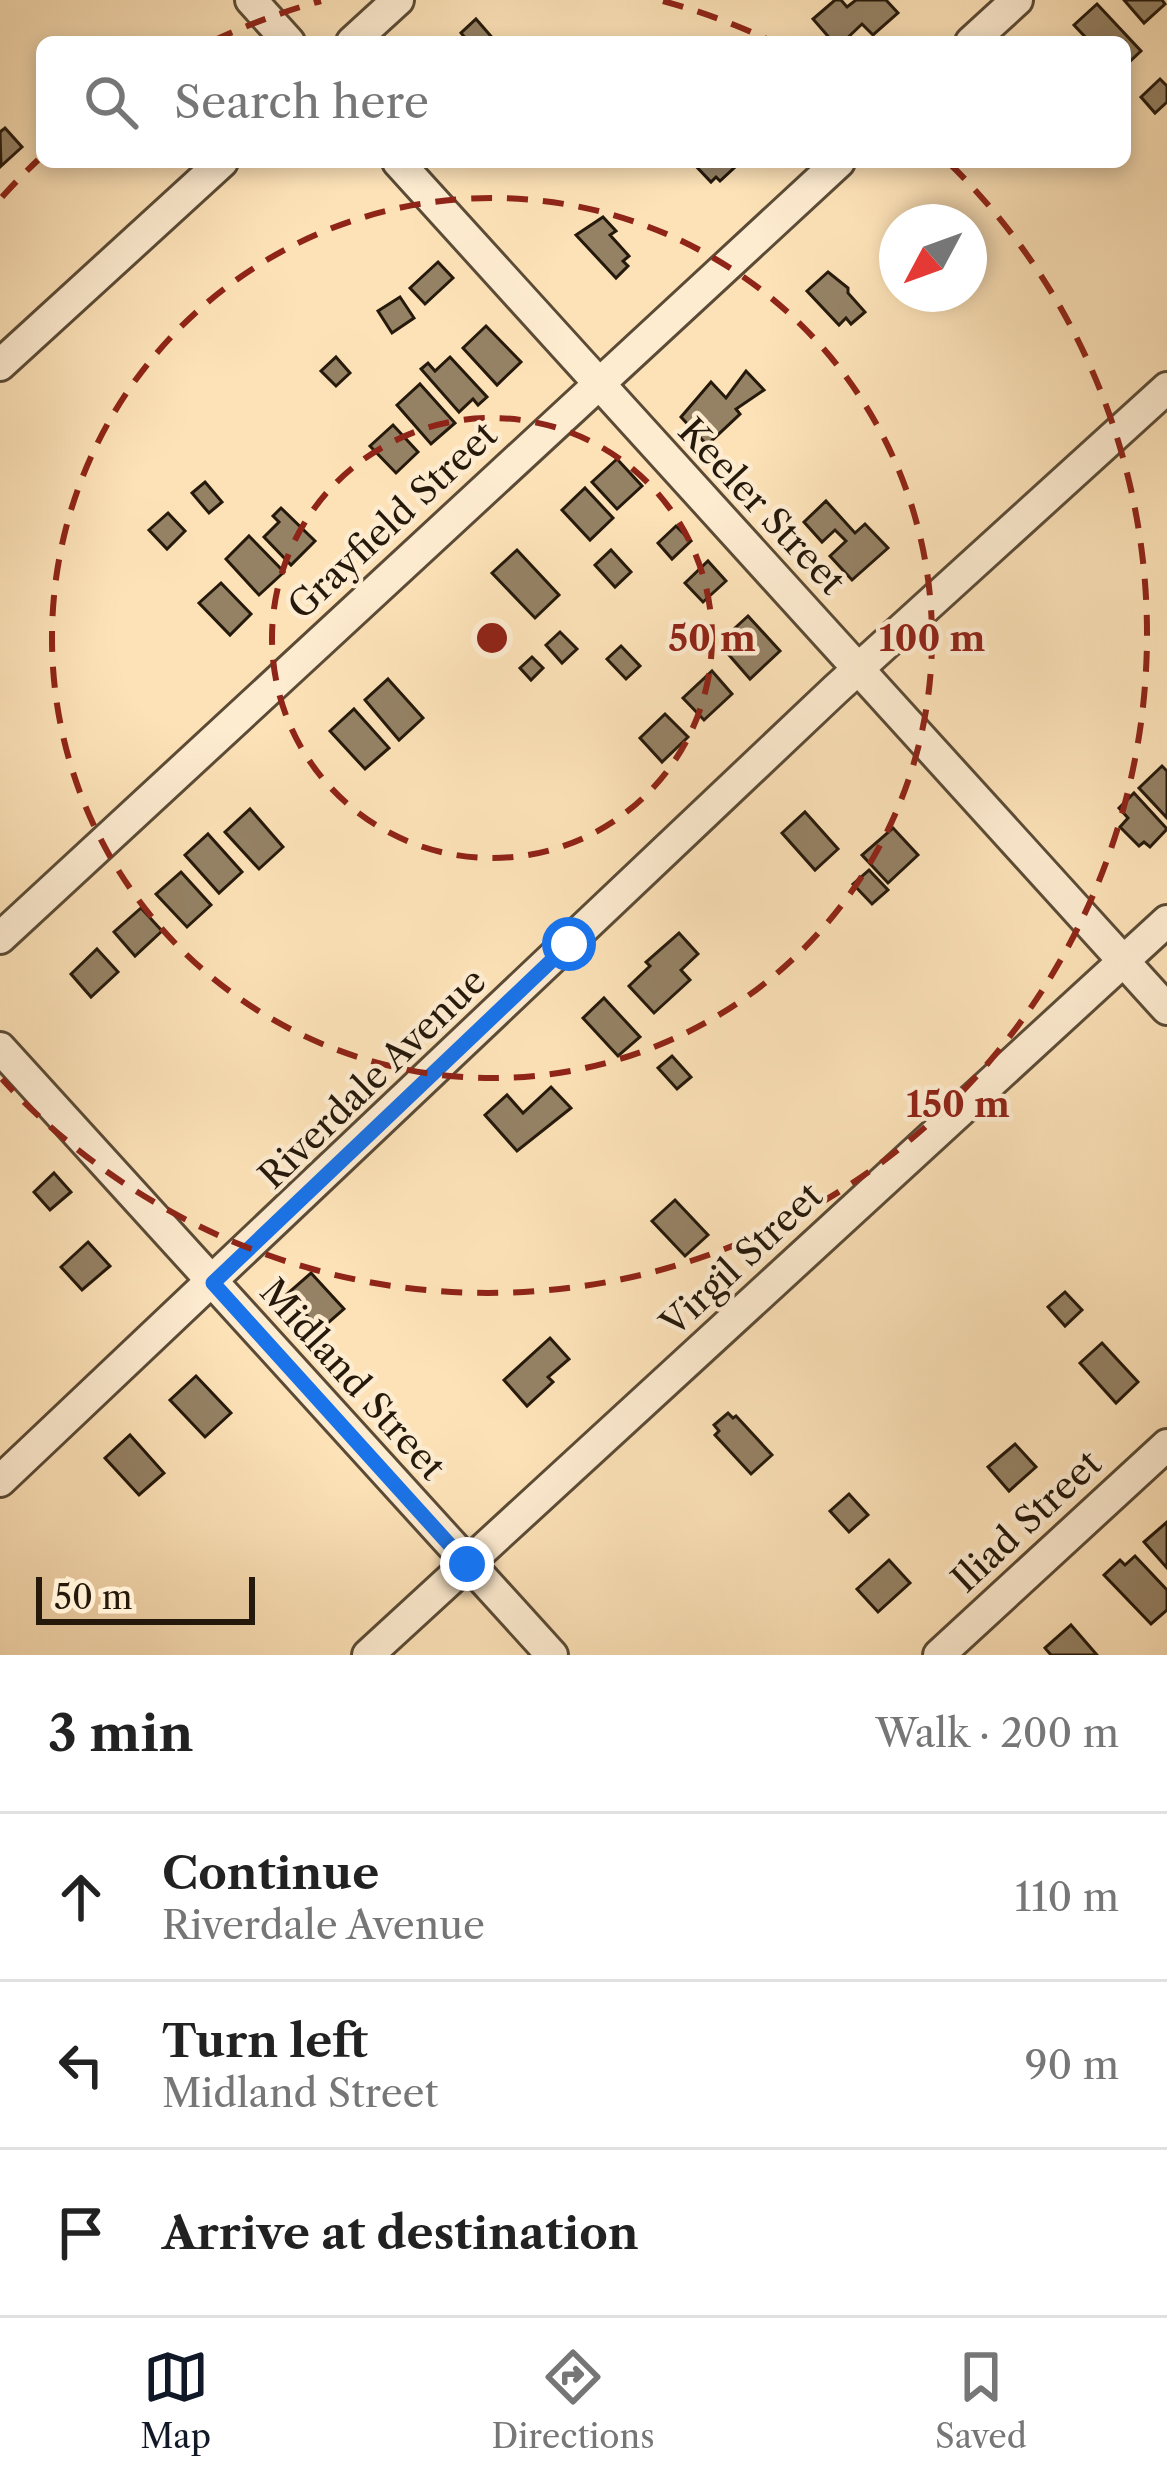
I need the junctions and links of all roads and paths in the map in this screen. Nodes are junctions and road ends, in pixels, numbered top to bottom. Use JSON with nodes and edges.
{"nodes":[{"id":1,"x":251,"y":0,"type":"edge"},
{"id":2,"x":398,"y":0,"type":"edge"},
{"id":3,"x":1017,"y":0,"type":"edge"},
{"id":4,"x":284,"y":36,"type":"edge"},
{"id":5,"x":359,"y":36,"type":"edge"},
{"id":6,"x":978,"y":36,"type":"edge"},
{"id":7,"x":215,"y":168,"type":"edge"},
{"id":8,"x":403,"y":168,"type":"edge"},
{"id":9,"x":832,"y":168,"type":"edge"},
{"id":10,"x":0,"y":365,"type":"edge"},
{"id":11,"x":597,"y":384,"type":"junction"},
{"id":12,"x":1167,"y":388,"type":"edge"},
{"id":13,"x":860,"y":670,"type":"junction"},
{"id":14,"x":1167,"y":921,"type":"edge"},
{"id":15,"x":0,"y":938,"type":"edge"},
{"id":16,"x":1123,"y":960,"type":"junction"},
{"id":17,"x":1167,"y":1009,"type":"edge"},
{"id":18,"x":0,"y":1048,"type":"edge"},
{"id":19,"x":213,"y":1283,"type":"junction"},
{"id":20,"x":1167,"y":1444,"type":"edge"},
{"id":21,"x":0,"y":1480,"type":"edge"},
{"id":22,"x":467,"y":1564,"type":"junction"},
{"id":23,"x":368,"y":1655,"type":"edge"},
{"id":24,"x":552,"y":1655,"type":"edge"},
{"id":25,"x":939,"y":1655,"type":"edge"}],
"edges":[{"from":1,"to":4,"type":"street"},
{"from":2,"to":5,"type":"street"},
{"from":3,"to":6,"type":"street"},
{"from":7,"to":10,"type":"street"},
{"from":8,"to":11,"type":"street","name":"Keeler Street"},
{"from":9,"to":11,"type":"street","name":"Grayfield Street"},
{"from":11,"to":13,"type":"street","name":"Keeler Street"},
{"from":11,"to":15,"type":"street","name":"Grayfield Street"},
{"from":12,"to":13,"type":"street","name":"Riverdale Avenue"},
{"from":13,"to":16,"type":"street","name":"Keeler Street"},
{"from":13,"to":19,"type":"street","name":"Riverdale Avenue"},
{"from":14,"to":16,"type":"street","name":"Virgil Street"},
{"from":16,"to":17,"type":"street","name":"Keeler Street"},
{"from":16,"to":22,"type":"street","name":"Virgil Street"},
{"from":18,"to":19,"type":"street","name":"Midland Street"},
{"from":19,"to":21,"type":"street","name":"Riverdale Avenue"},
{"from":19,"to":22,"type":"street","name":"Midland Street"},
{"from":20,"to":25,"type":"street","name":"Iliad Street"},
{"from":22,"to":23,"type":"street","name":"Virgil Street"},
{"from":22,"to":24,"type":"street","name":"Midland Street"}]}
